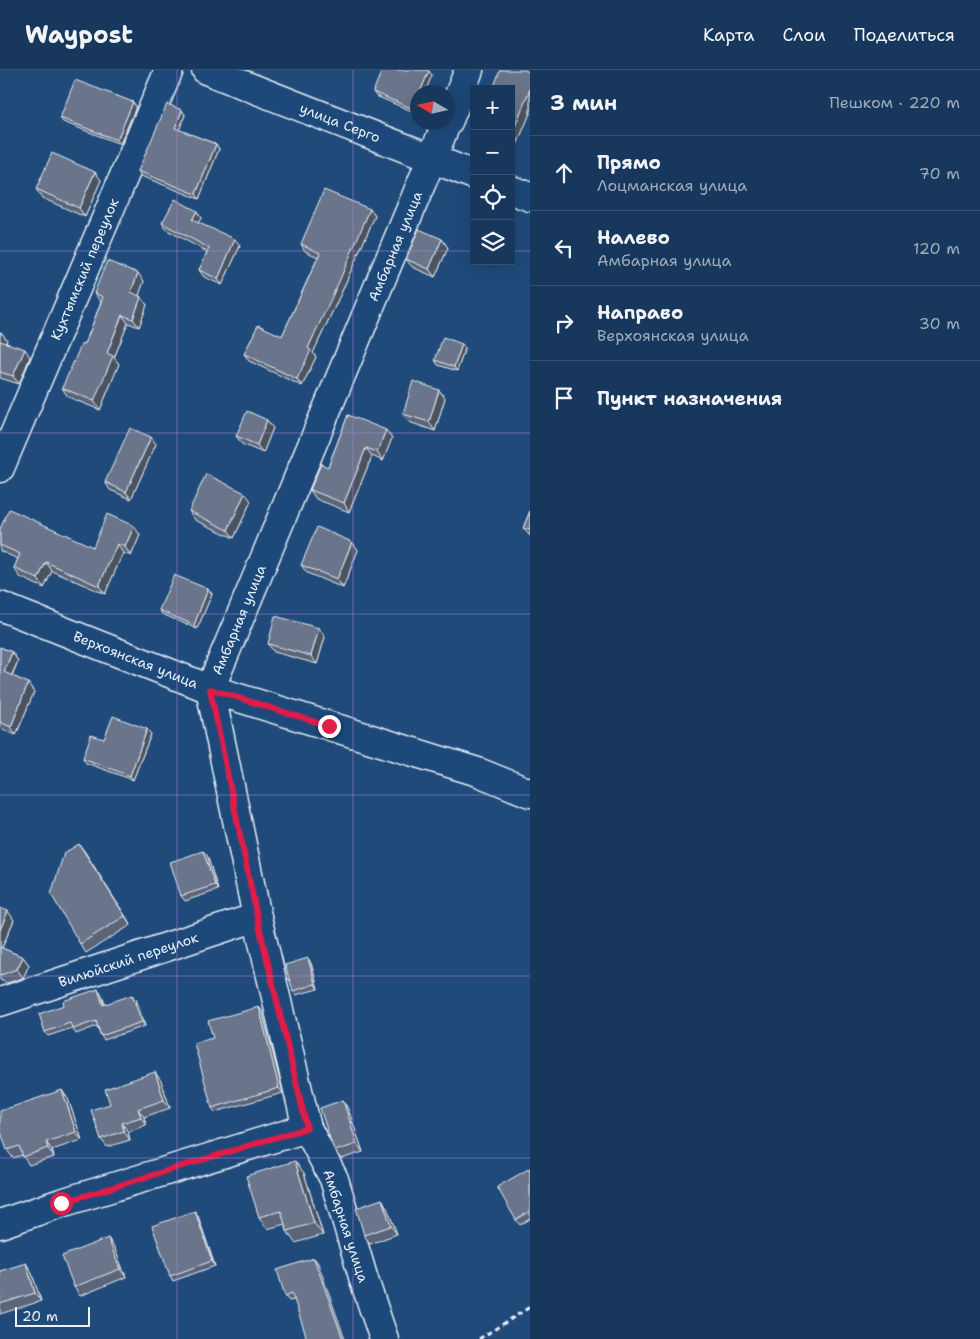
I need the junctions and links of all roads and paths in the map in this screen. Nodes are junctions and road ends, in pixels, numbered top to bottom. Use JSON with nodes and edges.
{"nodes":[{"id":1,"x":169,"y":70,"type":"edge"},
{"id":2,"x":206,"y":70,"type":"edge"},
{"id":3,"x":469,"y":70,"type":"edge"},
{"id":4,"x":455,"y":103,"type":"edge"},
{"id":5,"x":444,"y":130,"type":"edge"},
{"id":6,"x":433,"y":158,"type":"junction"},
{"id":7,"x":470,"y":173,"type":"edge"},
{"id":8,"x":515,"y":192,"type":"edge"},
{"id":9,"x":530,"y":198,"type":"edge"},
{"id":10,"x":0,"y":468,"type":"edge"},
{"id":11,"x":0,"y":606,"type":"edge"},
{"id":12,"x":210,"y":689,"type":"junction"},
{"id":13,"x":530,"y":793,"type":"edge"},
{"id":14,"x":257,"y":917,"type":"junction"},
{"id":15,"x":0,"y":1002,"type":"edge"},
{"id":16,"x":307,"y":1128,"type":"junction"},
{"id":17,"x":0,"y":1224,"type":"edge"},
{"id":18,"x":530,"y":1307,"type":"edge"},
{"id":19,"x":384,"y":1339,"type":"edge"},
{"id":20,"x":479,"y":1339,"type":"edge"}],
"edges":[{"from":1,"to":10,"type":"street","name":"Кухтымский переулок"},
{"from":2,"to":6,"type":"street","name":"улица Серго"},
{"from":3,"to":4,"type":"street","name":"Амбарная улица"},
{"from":5,"to":6,"type":"street","name":"Амбарная улица"},
{"from":6,"to":7,"type":"street","name":"улица Серго"},
{"from":6,"to":12,"type":"street","name":"Амбарная улица"},
{"from":8,"to":9,"type":"street"},
{"from":11,"to":12,"type":"street","name":"Верхоянская улица"},
{"from":12,"to":13,"type":"street","name":"Верхоянская улица"},
{"from":12,"to":14,"type":"street","name":"Амбарная улица"},
{"from":14,"to":15,"type":"street","name":"Вилюйский переулок"},
{"from":14,"to":16,"type":"street","name":"Амбарная улица"},
{"from":16,"to":17,"type":"street"},
{"from":16,"to":19,"type":"street","name":"Амбарная улица"},
{"from":18,"to":20,"type":"path"}]}
